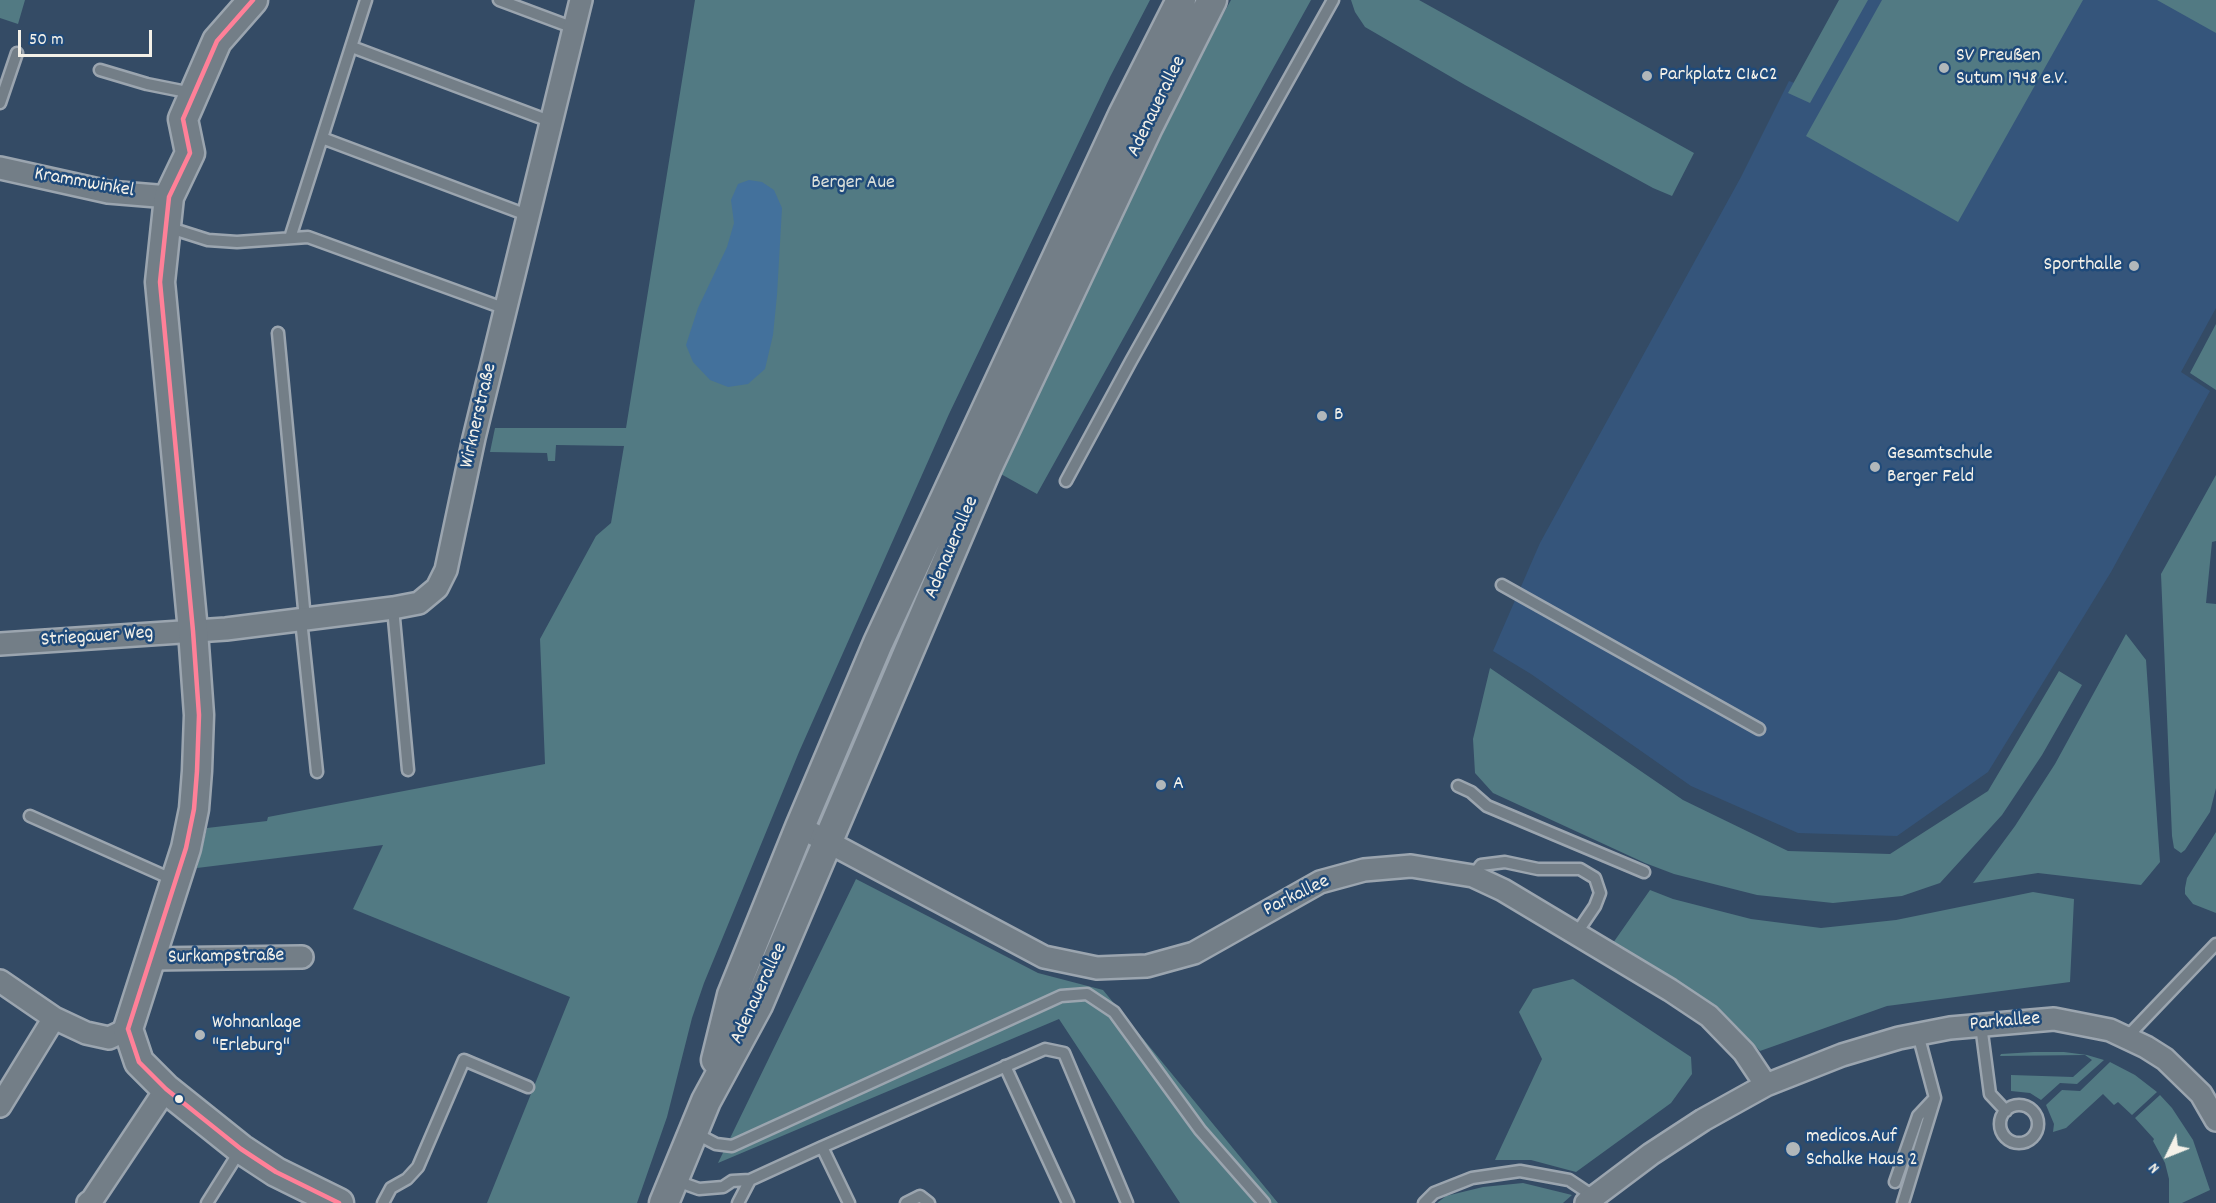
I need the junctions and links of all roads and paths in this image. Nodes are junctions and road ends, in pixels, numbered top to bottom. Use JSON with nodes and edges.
{"nodes":[{"id":1,"x":253,"y":0,"type":"edge"},
{"id":2,"x":366,"y":0,"type":"edge"},
{"id":3,"x":499,"y":0,"type":"edge"},
{"id":4,"x":581,"y":0,"type":"edge"},
{"id":5,"x":1181,"y":0,"type":"edge"},
{"id":6,"x":1212,"y":0,"type":"edge"},
{"id":7,"x":1333,"y":0,"type":"edge"},
{"id":8,"x":574,"y":28,"type":"junction"},
{"id":9,"x":352,"y":47,"type":"junction"},
{"id":10,"x":17,"y":53,"type":"dead end"},
{"id":11,"x":100,"y":70,"type":"dead end"},
{"id":12,"x":195,"y":93,"type":"junction"},
{"id":13,"x":0,"y":103,"type":"edge"},
{"id":14,"x":552,"y":122,"type":"junction"},
{"id":15,"x":322,"y":138,"type":"junction"},
{"id":16,"x":0,"y":168,"type":"edge"},
{"id":17,"x":169,"y":197,"type":"junction"},
{"id":18,"x":527,"y":215,"type":"junction"},
{"id":19,"x":168,"y":226,"type":"junction"},
{"id":20,"x":290,"y":238,"type":"junction"},
{"id":21,"x":506,"y":309,"type":"junction"},
{"id":22,"x":278,"y":333,"type":"dead end"},
{"id":23,"x":1066,"y":481,"type":"dead end"},
{"id":24,"x":1502,"y":585,"type":"dead end"},
{"id":25,"x":393,"y":608,"type":"junction"},
{"id":26,"x":303,"y":620,"type":"junction"},
{"id":27,"x":193,"y":631,"type":"junction"},
{"id":28,"x":0,"y":644,"type":"edge"},
{"id":29,"x":1759,"y":729,"type":"dead end"},
{"id":30,"x":408,"y":770,"type":"dead end"},
{"id":31,"x":317,"y":772,"type":"dead end"},
{"id":32,"x":1458,"y":786,"type":"dead end"},
{"id":33,"x":30,"y":816,"type":"dead end"},
{"id":34,"x":800,"y":827,"type":"junction"},
{"id":35,"x":827,"y":842,"type":"junction"},
{"id":36,"x":1644,"y":872,"type":"dead end"},
{"id":37,"x":1473,"y":876,"type":"junction"},
{"id":38,"x":176,"y":881,"type":"junction"},
{"id":39,"x":1576,"y":934,"type":"junction"},
{"id":40,"x":2216,"y":944,"type":"edge"},
{"id":41,"x":302,"y":957,"type":"dead end"},
{"id":42,"x":151,"y":959,"type":"junction"},
{"id":43,"x":0,"y":981,"type":"edge"},
{"id":44,"x":54,"y":1018,"type":"junction"},
{"id":45,"x":1981,"y":1025,"type":"junction"},
{"id":46,"x":128,"y":1029,"type":"junction"},
{"id":47,"x":1918,"y":1034,"type":"junction"},
{"id":48,"x":2127,"y":1037,"type":"junction"},
{"id":49,"x":1005,"y":1066,"type":"junction"},
{"id":50,"x":1766,"y":1086,"type":"junction"},
{"id":51,"x":528,"y":1087,"type":"dead end"},
{"id":52,"x":166,"y":1089,"type":"junction"},
{"id":53,"x":1935,"y":1098,"type":"junction"},
{"id":54,"x":706,"y":1101,"type":"junction"},
{"id":55,"x":0,"y":1106,"type":"edge"},
{"id":56,"x":2006,"y":1111,"type":"dead end"},
{"id":57,"x":2216,"y":1120,"type":"edge"},
{"id":58,"x":693,"y":1132,"type":"junction"},
{"id":59,"x":822,"y":1147,"type":"junction"},
{"id":60,"x":241,"y":1149,"type":"junction"},
{"id":61,"x":750,"y":1180,"type":"junction"},
{"id":62,"x":1895,"y":1182,"type":"dead end"},
{"id":63,"x":669,"y":1191,"type":"edge"},
{"id":64,"x":1590,"y":1200,"type":"edge"},
{"id":65,"x":88,"y":1203,"type":"edge"},
{"id":66,"x":207,"y":1203,"type":"edge"},
{"id":67,"x":339,"y":1203,"type":"edge"},
{"id":68,"x":383,"y":1203,"type":"edge"},
{"id":69,"x":738,"y":1203,"type":"edge"},
{"id":70,"x":849,"y":1203,"type":"edge"},
{"id":71,"x":906,"y":1203,"type":"edge"},
{"id":72,"x":929,"y":1203,"type":"edge"},
{"id":73,"x":1068,"y":1203,"type":"edge"},
{"id":74,"x":1127,"y":1203,"type":"edge"},
{"id":75,"x":1264,"y":1203,"type":"edge"},
{"id":76,"x":1424,"y":1203,"type":"edge"},
{"id":77,"x":1903,"y":1203,"type":"edge"}],
"edges":[{"from":1,"to":12,"type":"main road","name":"Surkampstraße"},
{"from":2,"to":9,"type":"lane"},
{"from":3,"to":8,"type":"lane"},
{"from":4,"to":8,"type":"street","name":"Wirknerstraße"},
{"from":5,"to":34,"type":"main road","name":"Adenauerallee"},
{"from":6,"to":35,"type":"main road","name":"Adenauerallee"},
{"from":7,"to":23,"type":"lane"},
{"from":8,"to":14,"type":"street","name":"Wirknerstraße"},
{"from":9,"to":14,"type":"lane"},
{"from":9,"to":15,"type":"lane"},
{"from":10,"to":13,"type":"lane"},
{"from":11,"to":12,"type":"lane"},
{"from":12,"to":17,"type":"main road","name":"Surkampstraße"},
{"from":14,"to":18,"type":"street","name":"Wirknerstraße"},
{"from":15,"to":18,"type":"lane"},
{"from":15,"to":20,"type":"lane"},
{"from":16,"to":17,"type":"street","name":"Krammwinkel"},
{"from":17,"to":19,"type":"main road","name":"Surkampstraße"},
{"from":18,"to":21,"type":"street","name":"Wirknerstraße"},
{"from":19,"to":20,"type":"lane"},
{"from":19,"to":27,"type":"main road","name":"Surkampstraße"},
{"from":20,"to":21,"type":"lane"},
{"from":21,"to":25,"type":"street","name":"Wirknerstraße"},
{"from":22,"to":26,"type":"lane"},
{"from":24,"to":29,"type":"lane"},
{"from":25,"to":26,"type":"street","name":"Wirknerstraße"},
{"from":25,"to":30,"type":"lane"},
{"from":26,"to":27,"type":"street","name":"Wirknerstraße"},
{"from":26,"to":31,"type":"lane"},
{"from":27,"to":28,"type":"street","name":"Striegauer Weg"},
{"from":27,"to":38,"type":"main road","name":"Surkampstraße"},
{"from":32,"to":36,"type":"lane"},
{"from":33,"to":38,"type":"lane"},
{"from":34,"to":35,"type":"street","name":"Parkallee"},
{"from":34,"to":54,"type":"main road","name":"Adenauerallee"},
{"from":35,"to":37,"type":"street","name":"Parkallee"},
{"from":35,"to":54,"type":"main road","name":"Adenauerallee"},
{"from":37,"to":39,"type":"street","name":"Parkallee"},
{"from":37,"to":39,"type":"lane"},
{"from":38,"to":42,"type":"main road","name":"Surkampstraße"},
{"from":39,"to":50,"type":"street","name":"Parkallee"},
{"from":40,"to":48,"type":"lane"},
{"from":41,"to":42,"type":"street","name":"Surkampstraße"},
{"from":42,"to":46,"type":"main road","name":"Surkampstraße"},
{"from":43,"to":44,"type":"street"},
{"from":44,"to":46,"type":"street"},
{"from":44,"to":55,"type":"street"},
{"from":45,"to":47,"type":"street","name":"Parkallee"},
{"from":45,"to":48,"type":"street","name":"Parkallee"},
{"from":45,"to":56,"type":"lane"},
{"from":46,"to":52,"type":"main road"},
{"from":47,"to":50,"type":"street","name":"Parkallee"},
{"from":47,"to":53,"type":"lane"},
{"from":48,"to":57,"type":"street","name":"Parkallee"},
{"from":49,"to":59,"type":"lane"},
{"from":49,"to":73,"type":"lane"},
{"from":49,"to":74,"type":"lane"},
{"from":50,"to":64,"type":"street","name":"Parkallee"},
{"from":51,"to":68,"type":"lane"},
{"from":52,"to":60,"type":"main road"},
{"from":52,"to":65,"type":"street"},
{"from":53,"to":62,"type":"lane"},
{"from":53,"to":77,"type":"lane"},
{"from":54,"to":58,"type":"main road","name":"Adenauerallee"},
{"from":58,"to":63,"type":"main road","name":"Adenauerallee"},
{"from":58,"to":75,"type":"lane"},
{"from":59,"to":61,"type":"lane"},
{"from":59,"to":70,"type":"lane"},
{"from":60,"to":66,"type":"lane"},
{"from":60,"to":67,"type":"main road"},
{"from":61,"to":63,"type":"lane"},
{"from":61,"to":69,"type":"lane"},
{"from":64,"to":76,"type":"lane"},
{"from":71,"to":72,"type":"lane"}]}
